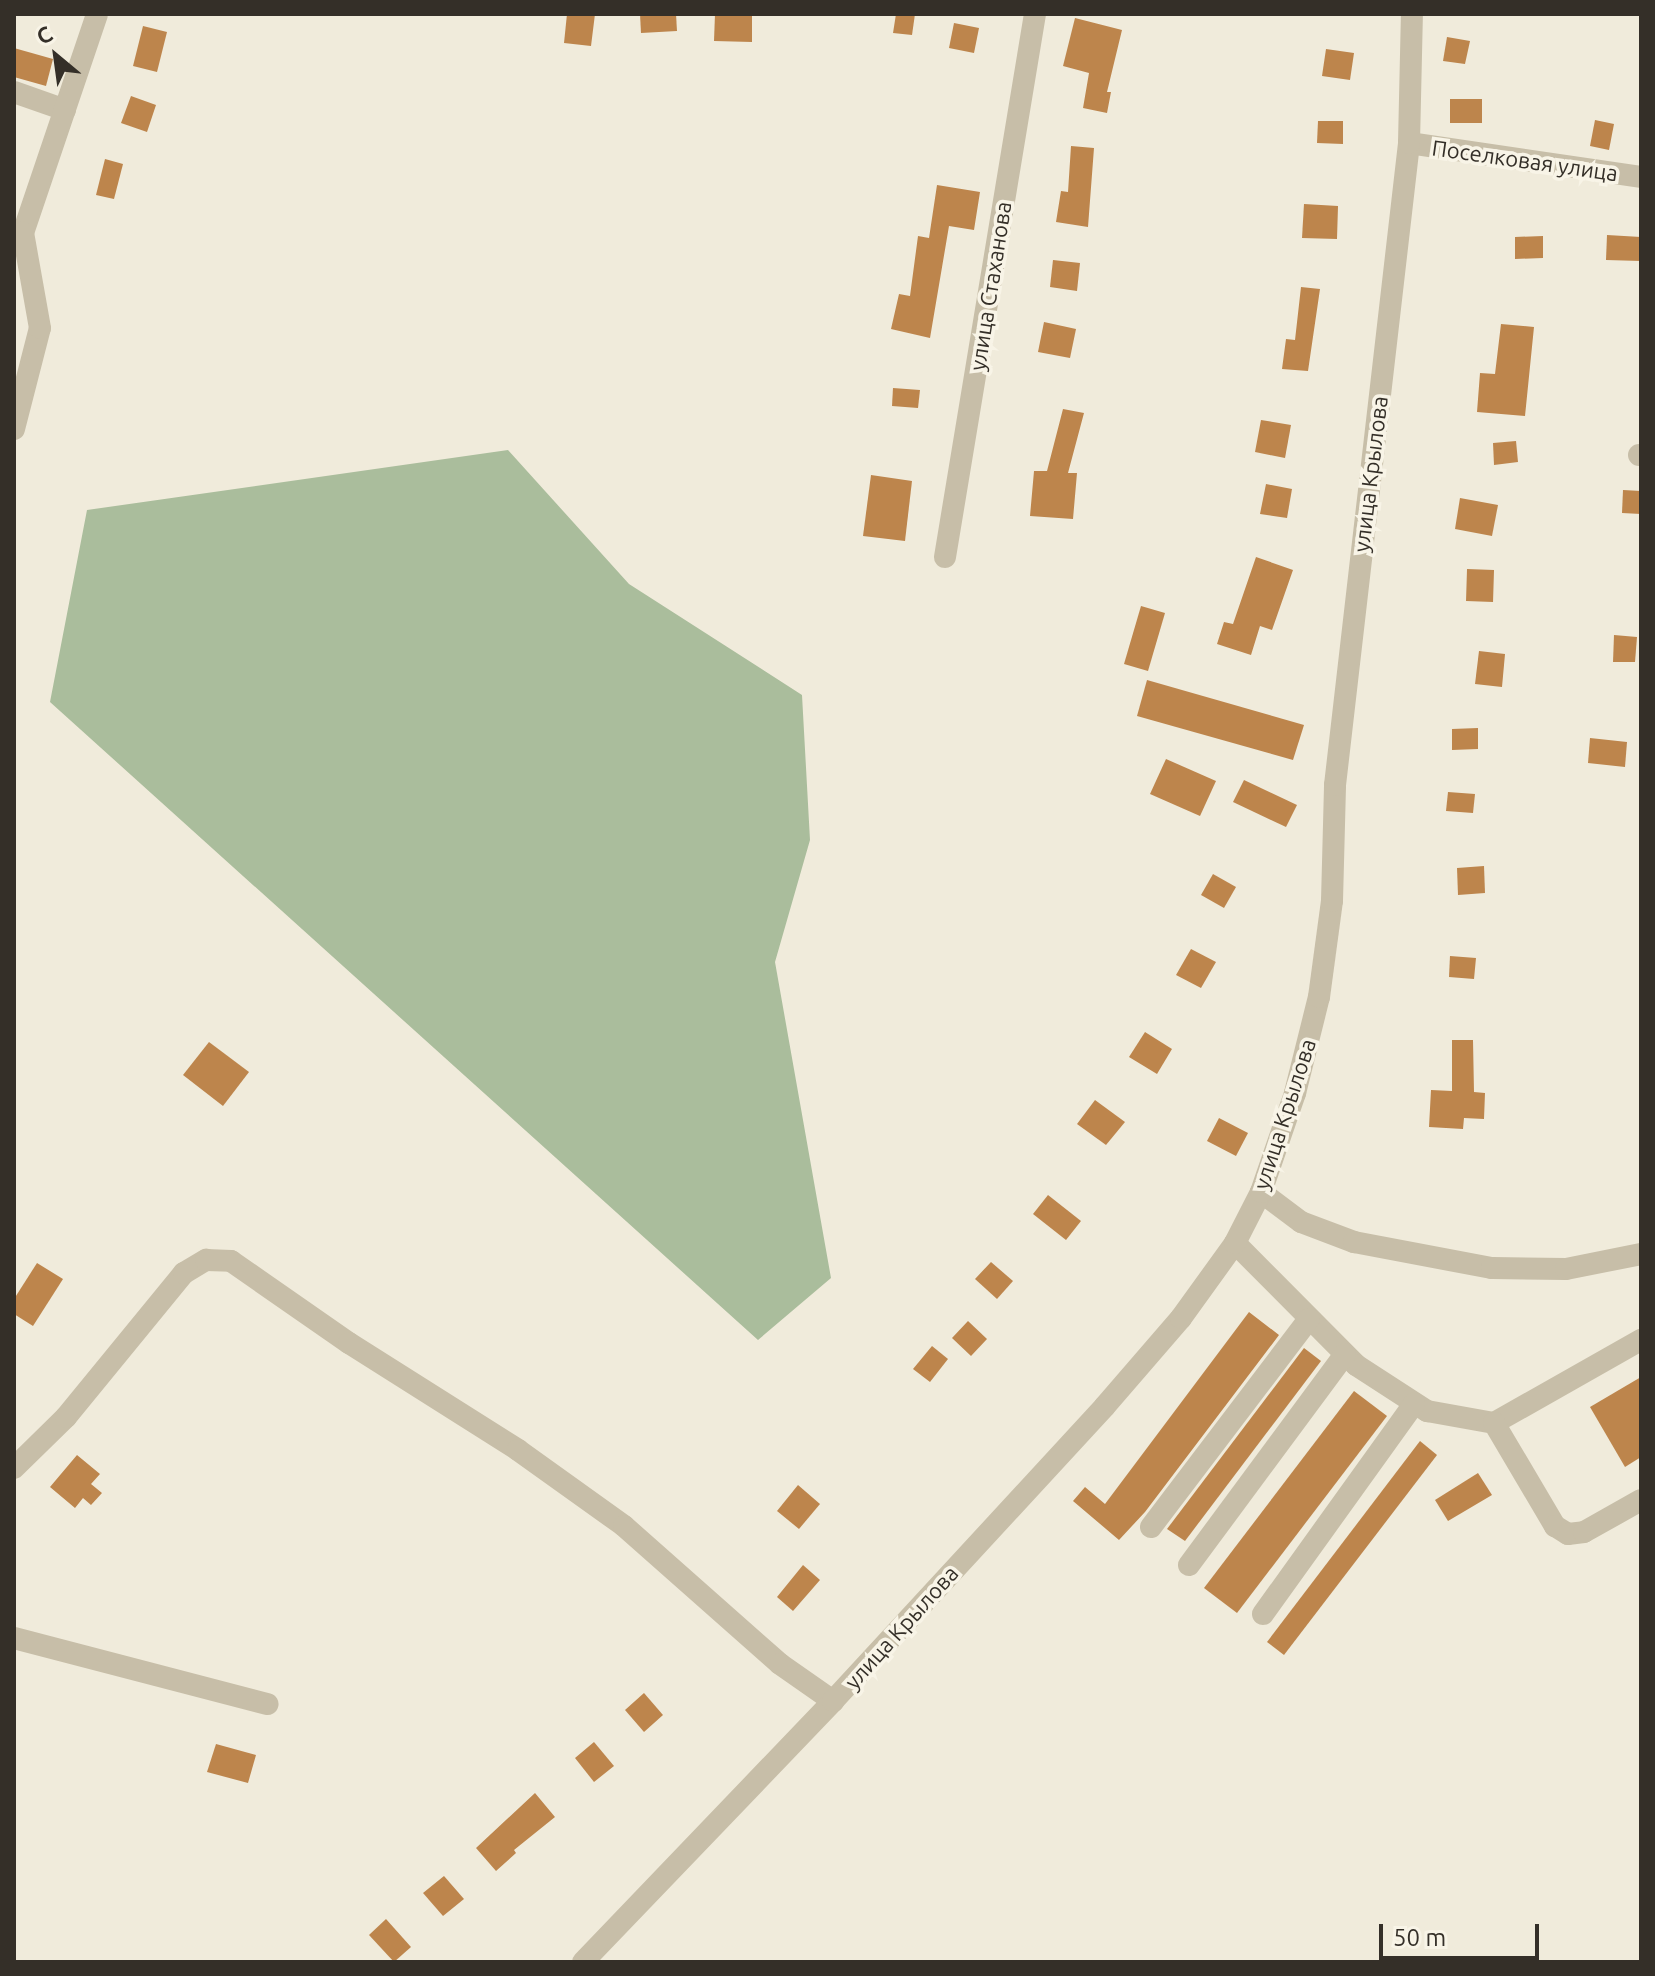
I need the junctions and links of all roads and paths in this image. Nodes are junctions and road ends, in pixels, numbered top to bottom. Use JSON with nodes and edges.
{"nodes":[{"id":1,"x":97,"y":14,"type":"edge"},
{"id":2,"x":1035,"y":14,"type":"edge"},
{"id":3,"x":1412,"y":14,"type":"edge"},
{"id":4,"x":14,"y":92,"type":"edge"},
{"id":5,"x":65,"y":110,"type":"junction"},
{"id":6,"x":1409,"y":143,"type":"junction"},
{"id":7,"x":1641,"y":177,"type":"edge"},
{"id":8,"x":19,"y":235,"type":"edge"},
{"id":9,"x":14,"y":429,"type":"edge"},
{"id":10,"x":945,"y":557,"type":"dead end"},
{"id":11,"x":1261,"y":1192,"type":"junction"},
{"id":12,"x":1235,"y":1243,"type":"junction"},
{"id":13,"x":1641,"y":1254,"type":"edge"},
{"id":14,"x":1309,"y":1319,"type":"junction"},
{"id":15,"x":1641,"y":1340,"type":"edge"},
{"id":16,"x":1345,"y":1354,"type":"junction"},
{"id":17,"x":1414,"y":1404,"type":"junction"},
{"id":18,"x":1494,"y":1423,"type":"junction"},
{"id":19,"x":14,"y":1468,"type":"edge"},
{"id":20,"x":1641,"y":1500,"type":"edge"},
{"id":21,"x":1151,"y":1527,"type":"dead end"},
{"id":22,"x":1189,"y":1565,"type":"dead end"},
{"id":23,"x":1263,"y":1614,"type":"dead end"},
{"id":24,"x":14,"y":1638,"type":"edge"},
{"id":25,"x":833,"y":1701,"type":"junction"},
{"id":26,"x":268,"y":1704,"type":"dead end"},
{"id":27,"x":583,"y":1962,"type":"edge"}],
"edges":[{"from":1,"to":5,"type":"street"},
{"from":2,"to":10,"type":"street","name":"улица Стаханова"},
{"from":3,"to":6,"type":"street","name":"улица Крылова"},
{"from":4,"to":5,"type":"street"},
{"from":5,"to":8,"type":"street"},
{"from":6,"to":7,"type":"street","name":"Поселковая улица"},
{"from":6,"to":11,"type":"street","name":"улица Крылова"},
{"from":8,"to":9,"type":"street"},
{"from":11,"to":12,"type":"street","name":"улица Крылова"},
{"from":11,"to":13,"type":"street"},
{"from":12,"to":14,"type":"street"},
{"from":12,"to":25,"type":"street","name":"улица Крылова"},
{"from":14,"to":16,"type":"street"},
{"from":14,"to":21,"type":"street"},
{"from":15,"to":18,"type":"street"},
{"from":16,"to":17,"type":"street"},
{"from":16,"to":22,"type":"street"},
{"from":17,"to":18,"type":"street"},
{"from":17,"to":23,"type":"street"},
{"from":18,"to":20,"type":"street"},
{"from":19,"to":25,"type":"street"},
{"from":24,"to":26,"type":"street"},
{"from":25,"to":27,"type":"street","name":"улица Крылова"}]}
